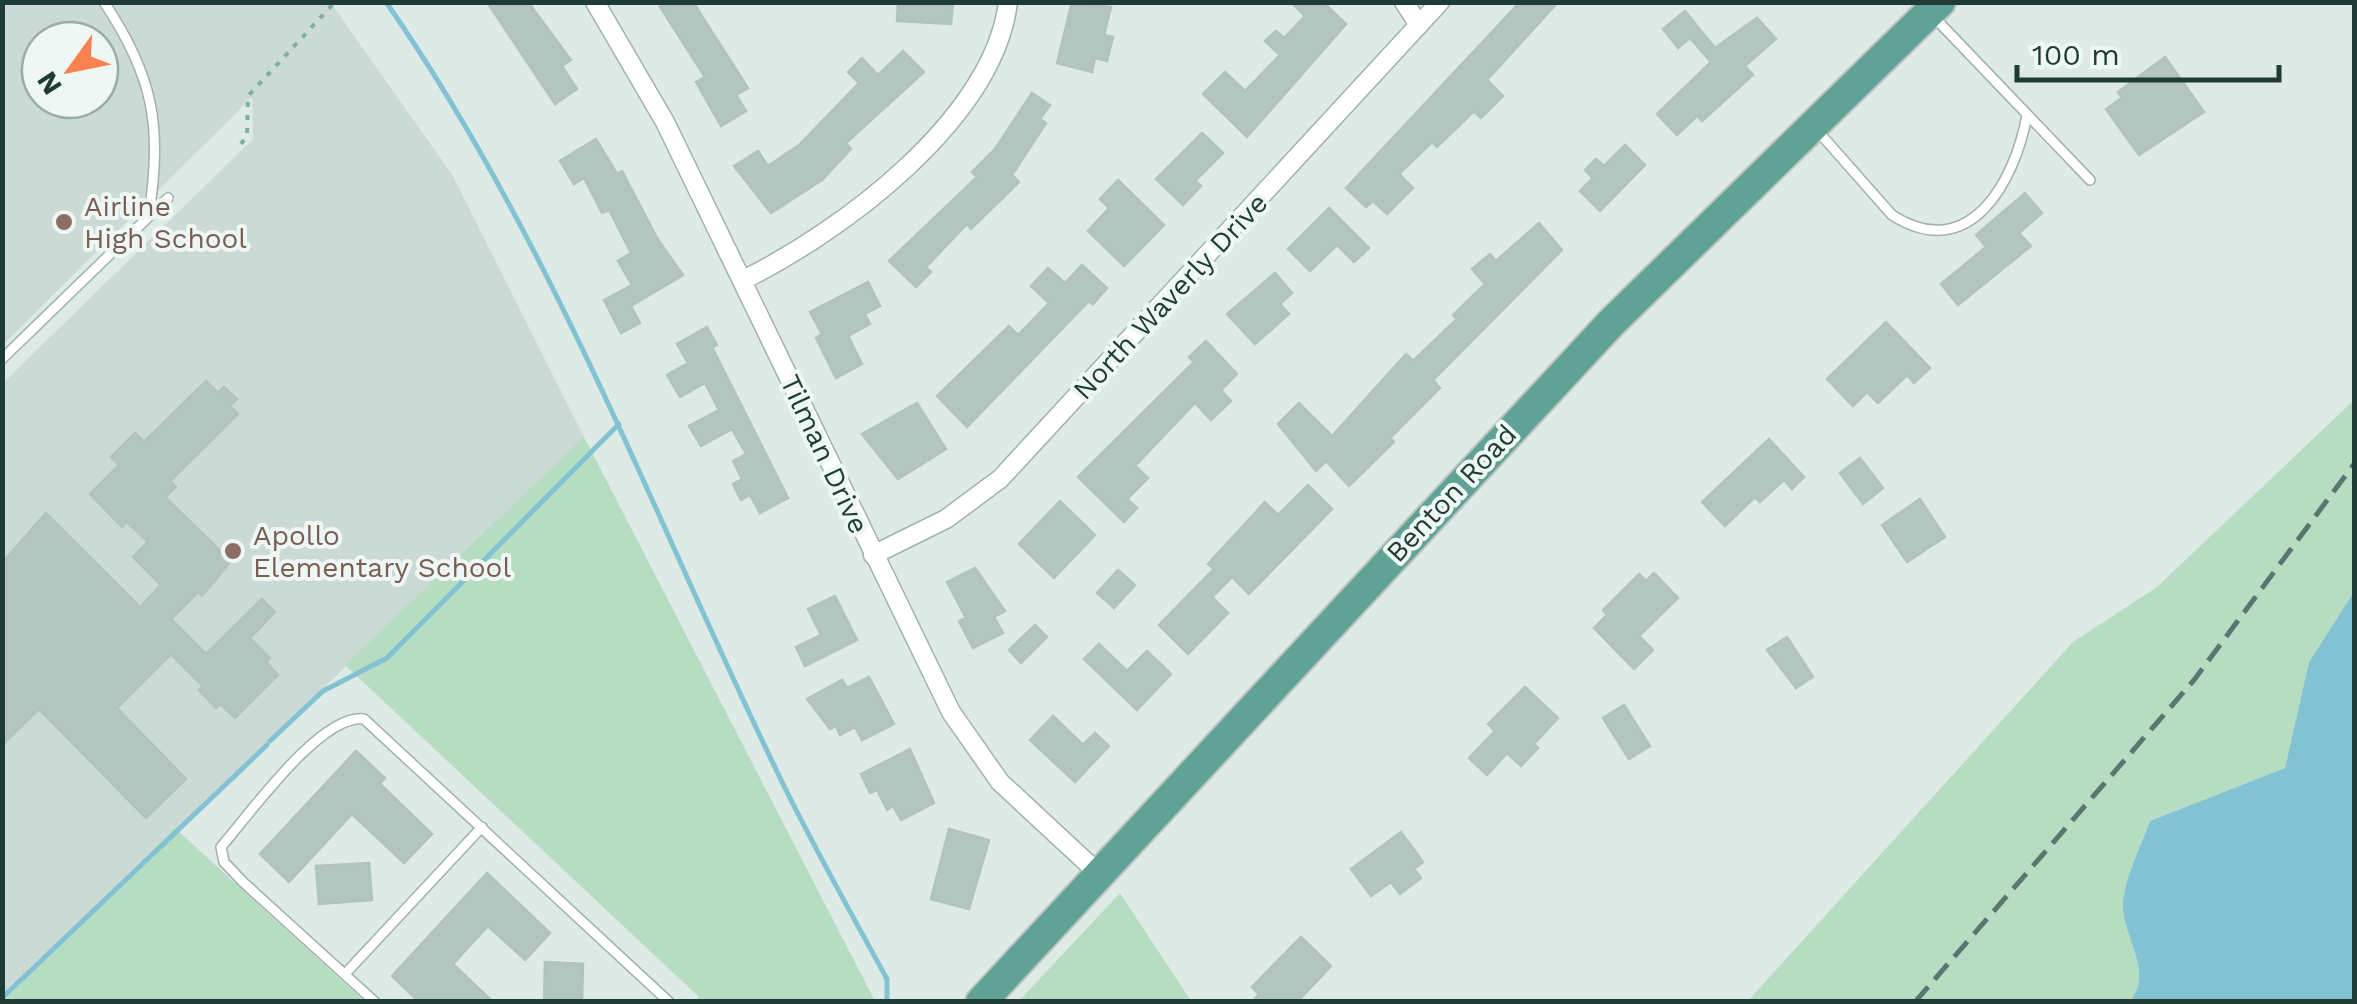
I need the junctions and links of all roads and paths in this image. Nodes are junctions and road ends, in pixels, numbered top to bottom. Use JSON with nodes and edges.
{"nodes":[{"id":1,"x":104,"y":2,"type":"edge"},
{"id":2,"x":335,"y":2,"type":"edge"},
{"id":3,"x":595,"y":2,"type":"edge"},
{"id":4,"x":1008,"y":2,"type":"edge"},
{"id":5,"x":1404,"y":2,"type":"edge"},
{"id":6,"x":1440,"y":2,"type":"edge"},
{"id":7,"x":1930,"y":6,"type":"edge"},
{"id":8,"x":1419,"y":25,"type":"junction"},
{"id":9,"x":2027,"y":114,"type":"junction"},
{"id":10,"x":1813,"y":125,"type":"junction"},
{"id":11,"x":241,"y":144,"type":"dead end"},
{"id":12,"x":2090,"y":180,"type":"dead end"},
{"id":13,"x":168,"y":198,"type":"dead end"},
{"id":14,"x":149,"y":217,"type":"junction"},
{"id":15,"x":742,"y":280,"type":"junction"},
{"id":16,"x":2,"y":359,"type":"edge"},
{"id":17,"x":873,"y":555,"type":"junction"},
{"id":18,"x":482,"y":827,"type":"junction"},
{"id":19,"x":1098,"y":873,"type":"junction"},
{"id":20,"x":345,"y":974,"type":"junction"},
{"id":21,"x":374,"y":1002,"type":"edge"},
{"id":22,"x":670,"y":1002,"type":"edge"},
{"id":23,"x":981,"y":1002,"type":"edge"}],
"edges":[{"from":1,"to":14,"type":"lane"},
{"from":2,"to":11,"type":"path"},
{"from":3,"to":15,"type":"street","name":"Tilman Drive"},
{"from":4,"to":15,"type":"street"},
{"from":5,"to":8,"type":"street"},
{"from":6,"to":8,"type":"street","name":"North Waverly Drive"},
{"from":7,"to":9,"type":"lane"},
{"from":7,"to":10,"type":"main road","name":"Benton Road"},
{"from":8,"to":17,"type":"street","name":"North Waverly Drive"},
{"from":9,"to":10,"type":"lane"},
{"from":9,"to":12,"type":"lane"},
{"from":10,"to":19,"type":"main road","name":"Benton Road"},
{"from":13,"to":14,"type":"lane"},
{"from":14,"to":16,"type":"lane"},
{"from":15,"to":17,"type":"street","name":"Tilman Drive"},
{"from":17,"to":19,"type":"street","name":"Tilman Drive"},
{"from":18,"to":20,"type":"lane"},
{"from":18,"to":20,"type":"lane"},
{"from":18,"to":22,"type":"lane"},
{"from":19,"to":23,"type":"main road","name":"Benton Road"},
{"from":20,"to":21,"type":"lane"}]}
